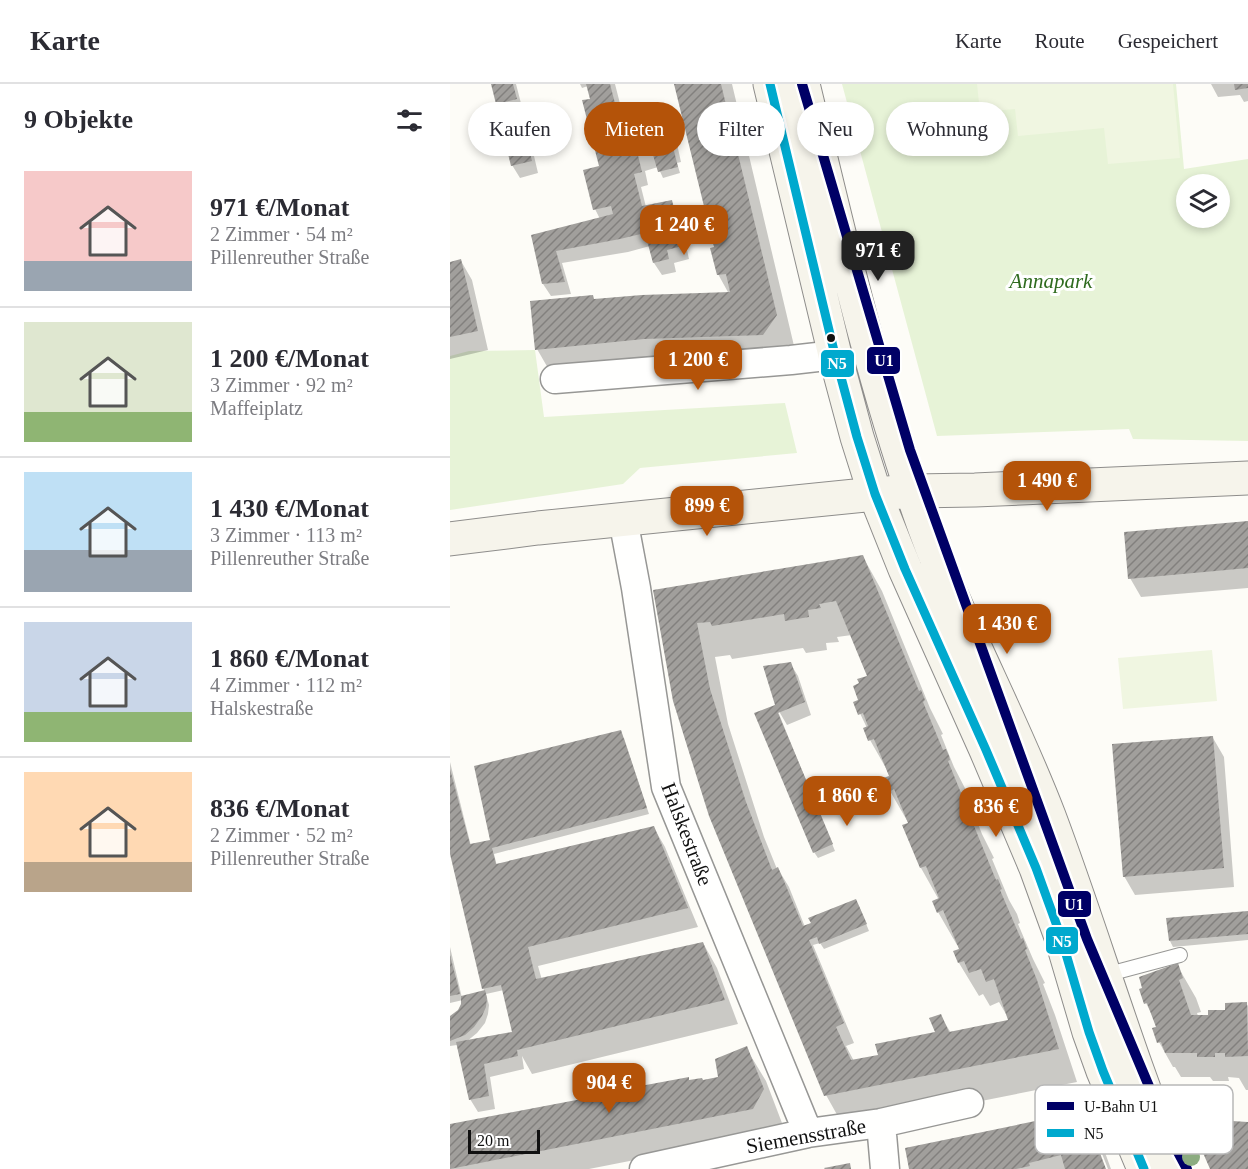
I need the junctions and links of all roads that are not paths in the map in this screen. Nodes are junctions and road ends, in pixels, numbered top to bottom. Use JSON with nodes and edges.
{"nodes":[{"id":1,"x":770,"y":84,"type":"edge"},
{"id":2,"x":803,"y":84,"type":"edge"},
{"id":3,"x":835,"y":355,"type":"junction"},
{"id":4,"x":555,"y":379,"type":"dead end"},
{"id":5,"x":1248,"y":478,"type":"edge"},
{"id":6,"x":913,"y":491,"type":"junction"},
{"id":7,"x":875,"y":494,"type":"junction"},
{"id":8,"x":623,"y":519,"type":"junction"},
{"id":9,"x":450,"y":539,"type":"edge"},
{"id":10,"x":1180,"y":956,"type":"dead end"},
{"id":11,"x":1105,"y":975,"type":"junction"},
{"id":12,"x":1109,"y":1085,"type":"edge"},
{"id":13,"x":1143,"y":1085,"type":"edge"},
{"id":14,"x":969,"y":1103,"type":"dead end"},
{"id":15,"x":881,"y":1123,"type":"junction"},
{"id":16,"x":808,"y":1133,"type":"junction"},
{"id":17,"x":1138,"y":1154,"type":"edge"},
{"id":18,"x":1169,"y":1154,"type":"edge"},
{"id":19,"x":644,"y":1169,"type":"edge"},
{"id":20,"x":885,"y":1169,"type":"edge"},
{"id":21,"x":1144,"y":1169,"type":"edge"},
{"id":22,"x":1175,"y":1169,"type":"edge"}],
"edges":[{"from":1,"to":3,"type":"main road"},
{"from":2,"to":6,"type":"main road"},
{"from":3,"to":4,"type":"street"},
{"from":3,"to":7,"type":"main road"},
{"from":5,"to":6,"type":"main road"},
{"from":6,"to":7,"type":"main road"},
{"from":6,"to":11,"type":"main road"},
{"from":7,"to":8,"type":"main road"},
{"from":7,"to":12,"type":"main road"},
{"from":8,"to":9,"type":"main road"},
{"from":8,"to":16,"type":"street","name":"Halskestraße"},
{"from":10,"to":11,"type":"lane"},
{"from":11,"to":13,"type":"main road"},
{"from":14,"to":15,"type":"street","name":"Siemensstraße"},
{"from":15,"to":16,"type":"street","name":"Siemensstraße"},
{"from":15,"to":20,"type":"street"},
{"from":16,"to":19,"type":"street","name":"Siemensstraße"},
{"from":17,"to":21,"type":"main road"},
{"from":18,"to":22,"type":"main road"}]}
